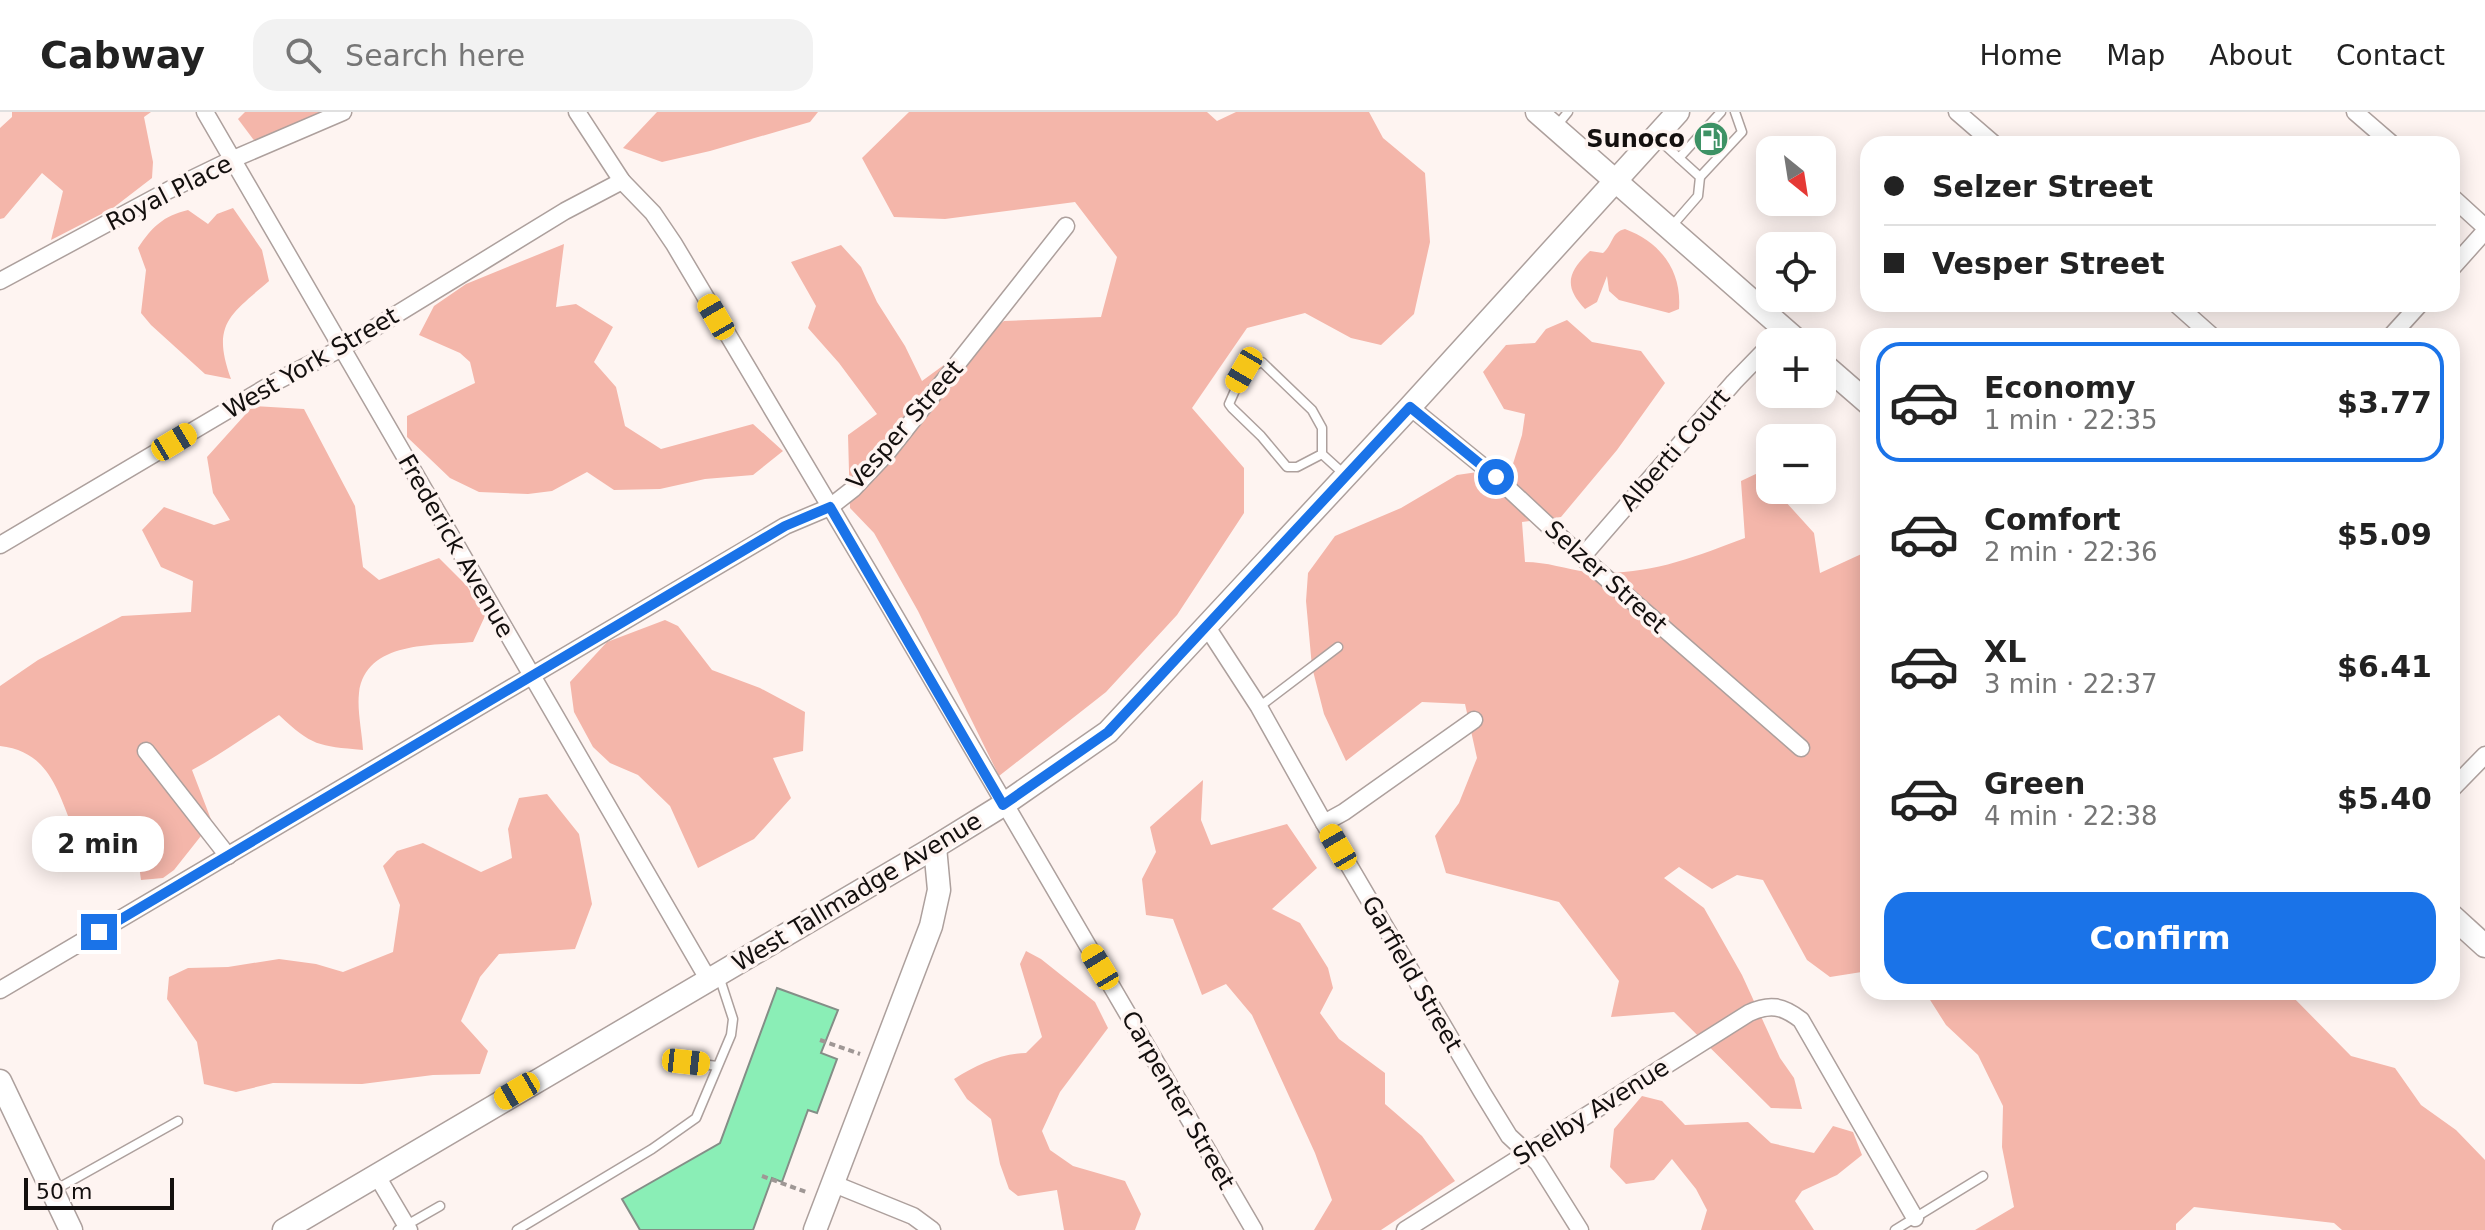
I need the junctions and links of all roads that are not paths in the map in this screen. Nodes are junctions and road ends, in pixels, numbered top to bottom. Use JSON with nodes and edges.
{"nodes":[{"id":1,"x":205,"y":112,"type":"edge"},
{"id":2,"x":343,"y":112,"type":"edge"},
{"id":3,"x":577,"y":112,"type":"edge"},
{"id":4,"x":1537,"y":112,"type":"edge"},
{"id":5,"x":1678,"y":112,"type":"edge"},
{"id":6,"x":1721,"y":112,"type":"edge"},
{"id":7,"x":1735,"y":112,"type":"edge"},
{"id":8,"x":1957,"y":112,"type":"edge"},
{"id":9,"x":2355,"y":112,"type":"edge"},
{"id":10,"x":1562,"y":120,"type":"edge"},
{"id":11,"x":1656,"y":136,"type":"junction"},
{"id":12,"x":1985,"y":136,"type":"edge"},
{"id":13,"x":2383,"y":136,"type":"edge"},
{"id":14,"x":1679,"y":158,"type":"junction"},
{"id":15,"x":231,"y":160,"type":"junction"},
{"id":16,"x":1700,"y":177,"type":"junction"},
{"id":17,"x":1616,"y":180,"type":"junction"},
{"id":18,"x":622,"y":181,"type":"junction"},
{"id":19,"x":2460,"y":205,"type":"edge"},
{"id":20,"x":1066,"y":226,"type":"dead end"},
{"id":21,"x":1670,"y":228,"type":"junction"},
{"id":22,"x":2485,"y":229,"type":"edge"},
{"id":23,"x":2460,"y":259,"type":"edge"},
{"id":24,"x":0,"y":281,"type":"edge"},
{"id":25,"x":2185,"y":312,"type":"edge"},
{"id":26,"x":2413,"y":312,"type":"edge"},
{"id":27,"x":1769,"y":328,"type":"edge"},
{"id":28,"x":2203,"y":328,"type":"edge"},
{"id":29,"x":2398,"y":328,"type":"edge"},
{"id":30,"x":340,"y":349,"type":"junction"},
{"id":31,"x":1756,"y":362,"type":"edge"},
{"id":32,"x":1836,"y":375,"type":"edge"},
{"id":33,"x":1860,"y":396,"type":"edge"},
{"id":34,"x":1410,"y":407,"type":"junction"},
{"id":35,"x":1322,"y":454,"type":"junction"},
{"id":36,"x":1345,"y":476,"type":"junction"},
{"id":37,"x":830,"y":507,"type":"junction"},
{"id":38,"x":0,"y":545,"type":"edge"},
{"id":39,"x":1582,"y":557,"type":"junction"},
{"id":40,"x":1207,"y":627,"type":"junction"},
{"id":41,"x":1338,"y":647,"type":"dead end"},
{"id":42,"x":531,"y":675,"type":"junction"},
{"id":43,"x":1259,"y":707,"type":"junction"},
{"id":44,"x":1474,"y":720,"type":"dead end"},
{"id":45,"x":1801,"y":748,"type":"dead end"},
{"id":46,"x":146,"y":751,"type":"dead end"},
{"id":47,"x":2485,"y":755,"type":"edge"},
{"id":48,"x":2460,"y":781,"type":"edge"},
{"id":49,"x":1003,"y":805,"type":"junction"},
{"id":50,"x":1324,"y":823,"type":"junction"},
{"id":51,"x":935,"y":847,"type":"junction"},
{"id":52,"x":228,"y":856,"type":"junction"},
{"id":53,"x":2460,"y":923,"type":"edge"},
{"id":54,"x":2485,"y":946,"type":"edge"},
{"id":55,"x":713,"y":976,"type":"junction"},
{"id":56,"x":0,"y":990,"type":"edge"},
{"id":57,"x":686,"y":1062,"type":"dead end"},
{"id":58,"x":717,"y":1066,"type":"junction"},
{"id":59,"x":0,"y":1081,"type":"edge"},
{"id":60,"x":178,"y":1121,"type":"dead end"},
{"id":61,"x":1528,"y":1152,"type":"junction"},
{"id":62,"x":377,"y":1176,"type":"junction"},
{"id":63,"x":1983,"y":1176,"type":"dead end"},
{"id":64,"x":834,"y":1184,"type":"junction"},
{"id":65,"x":53,"y":1191,"type":"junction"},
{"id":66,"x":440,"y":1206,"type":"dead end"},
{"id":67,"x":1915,"y":1218,"type":"junction"},
{"id":68,"x":405,"y":1228,"type":"edge"},
{"id":69,"x":71,"y":1230,"type":"edge"},
{"id":70,"x":284,"y":1230,"type":"edge"},
{"id":71,"x":517,"y":1230,"type":"edge"},
{"id":72,"x":815,"y":1230,"type":"edge"},
{"id":73,"x":932,"y":1230,"type":"edge"},
{"id":74,"x":1254,"y":1230,"type":"edge"},
{"id":75,"x":1405,"y":1230,"type":"edge"},
{"id":76,"x":1580,"y":1230,"type":"edge"},
{"id":77,"x":1895,"y":1230,"type":"edge"}],
"edges":[{"from":1,"to":15,"type":"street","name":"Frederick Avenue"},
{"from":2,"to":15,"type":"street","name":"Royal Place"},
{"from":3,"to":18,"type":"street","name":"Carpenter Street"},
{"from":4,"to":10,"type":"main road"},
{"from":5,"to":11,"type":"main road","name":"West Tallmadge Avenue"},
{"from":6,"to":14,"type":"lane"},
{"from":7,"to":16,"type":"lane"},
{"from":8,"to":12,"type":"street"},
{"from":9,"to":13,"type":"street"},
{"from":10,"to":17,"type":"main road"},
{"from":11,"to":14,"type":"lane"},
{"from":11,"to":17,"type":"main road","name":"West Tallmadge Avenue"},
{"from":14,"to":16,"type":"lane"},
{"from":15,"to":24,"type":"street","name":"Royal Place"},
{"from":15,"to":30,"type":"street","name":"Frederick Avenue"},
{"from":16,"to":21,"type":"lane"},
{"from":17,"to":21,"type":"main road"},
{"from":17,"to":34,"type":"main road","name":"West Tallmadge Avenue"},
{"from":18,"to":30,"type":"street","name":"West York Street"},
{"from":18,"to":37,"type":"street","name":"Carpenter Street"},
{"from":19,"to":22,"type":"street"},
{"from":20,"to":37,"type":"street","name":"Vesper Street"},
{"from":21,"to":27,"type":"main road"},
{"from":22,"to":23,"type":"street"},
{"from":25,"to":28,"type":"street"},
{"from":26,"to":29,"type":"street"},
{"from":30,"to":38,"type":"street","name":"West York Street"},
{"from":30,"to":42,"type":"street","name":"Frederick Avenue"},
{"from":31,"to":39,"type":"street","name":"Alberti Court"},
{"from":32,"to":33,"type":"main road"},
{"from":34,"to":36,"type":"main road","name":"West Tallmadge Avenue"},
{"from":34,"to":39,"type":"street","name":"Selzer Street"},
{"from":35,"to":35,"type":"lane"},
{"from":35,"to":36,"type":"lane"},
{"from":36,"to":40,"type":"main road","name":"West Tallmadge Avenue"},
{"from":37,"to":42,"type":"street","name":"Vesper Street"},
{"from":37,"to":49,"type":"street","name":"Carpenter Street"},
{"from":39,"to":45,"type":"street","name":"Selzer Street"},
{"from":40,"to":43,"type":"street","name":"Garfield Street"},
{"from":40,"to":49,"type":"main road","name":"West Tallmadge Avenue"},
{"from":41,"to":43,"type":"lane"},
{"from":42,"to":52,"type":"street","name":"Vesper Street"},
{"from":42,"to":55,"type":"street","name":"Frederick Avenue"},
{"from":43,"to":50,"type":"street","name":"Garfield Street"},
{"from":44,"to":50,"type":"street"},
{"from":46,"to":52,"type":"street"},
{"from":47,"to":48,"type":"street"},
{"from":49,"to":51,"type":"main road","name":"West Tallmadge Avenue"},
{"from":49,"to":74,"type":"street","name":"Carpenter Street"},
{"from":50,"to":61,"type":"street","name":"Garfield Street"},
{"from":51,"to":55,"type":"main road","name":"West Tallmadge Avenue"},
{"from":51,"to":64,"type":"main road"},
{"from":52,"to":56,"type":"street","name":"Vesper Street"},
{"from":53,"to":54,"type":"main road"},
{"from":55,"to":58,"type":"lane"},
{"from":55,"to":62,"type":"main road","name":"West Tallmadge Avenue"},
{"from":57,"to":58,"type":"lane"},
{"from":58,"to":71,"type":"lane"},
{"from":59,"to":65,"type":"main road"},
{"from":60,"to":65,"type":"lane"},
{"from":61,"to":67,"type":"street","name":"Shelby Avenue"},
{"from":61,"to":75,"type":"street","name":"Shelby Avenue"},
{"from":61,"to":76,"type":"street","name":"Garfield Street"},
{"from":62,"to":68,"type":"street"},
{"from":62,"to":70,"type":"main road","name":"West Tallmadge Avenue"},
{"from":63,"to":67,"type":"lane"},
{"from":64,"to":72,"type":"main road"},
{"from":64,"to":73,"type":"street"},
{"from":65,"to":69,"type":"main road"},
{"from":66,"to":68,"type":"lane"},
{"from":67,"to":77,"type":"lane"}]}
